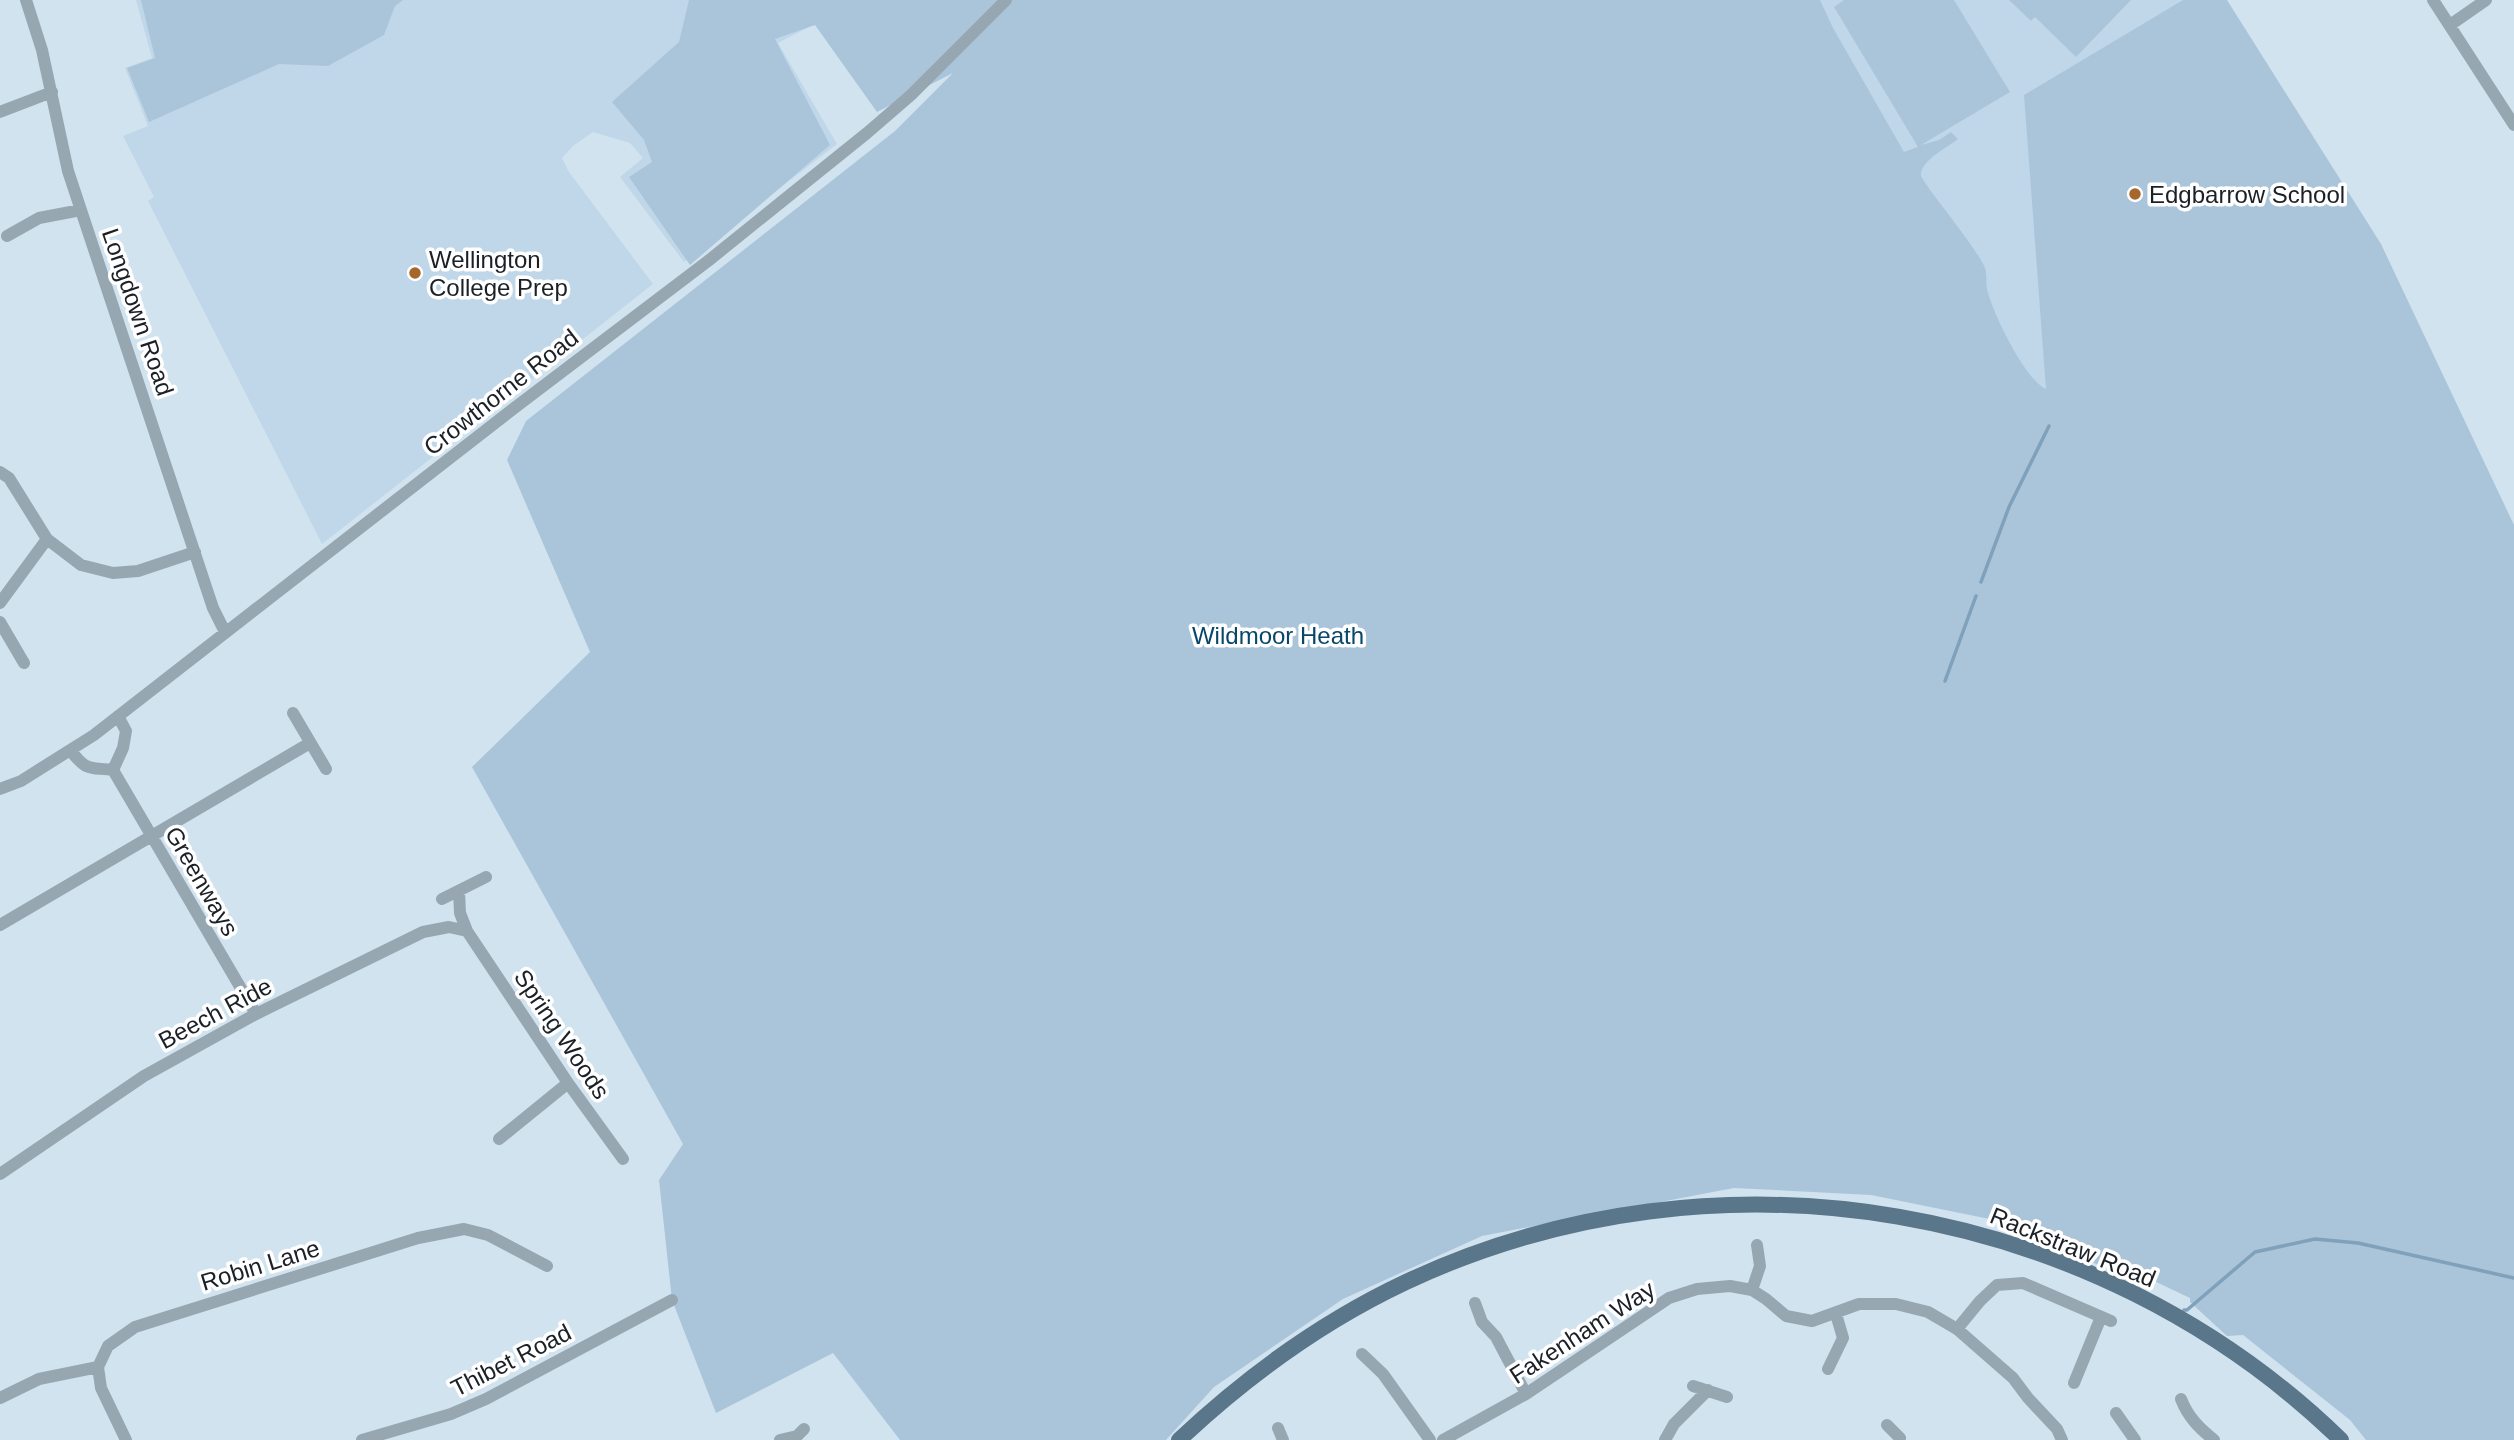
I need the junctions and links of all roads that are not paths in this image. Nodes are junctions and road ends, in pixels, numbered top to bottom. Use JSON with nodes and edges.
{"nodes":[{"id":1,"x":26,"y":0,"type":"edge"},
{"id":2,"x":1006,"y":0,"type":"edge"},
{"id":3,"x":2434,"y":0,"type":"edge"},
{"id":4,"x":2486,"y":0,"type":"edge"},
{"id":5,"x":2450,"y":25,"type":"junction"},
{"id":6,"x":52,"y":92,"type":"junction"},
{"id":7,"x":0,"y":111,"type":"edge"},
{"id":8,"x":2514,"y":125,"type":"edge"},
{"id":9,"x":81,"y":210,"type":"junction"},
{"id":10,"x":7,"y":236,"type":"dead end"},
{"id":11,"x":0,"y":472,"type":"edge"},
{"id":12,"x":47,"y":539,"type":"junction"},
{"id":13,"x":195,"y":552,"type":"junction"},
{"id":14,"x":0,"y":603,"type":"edge"},
{"id":15,"x":0,"y":622,"type":"edge"},
{"id":16,"x":225,"y":632,"type":"junction"},
{"id":17,"x":24,"y":663,"type":"dead end"},
{"id":18,"x":293,"y":713,"type":"dead end"},
{"id":19,"x":118,"y":716,"type":"junction"},
{"id":20,"x":310,"y":743,"type":"junction"},
{"id":21,"x":71,"y":751,"type":"junction"},
{"id":22,"x":326,"y":769,"type":"dead end"},
{"id":23,"x":113,"y":770,"type":"junction"},
{"id":24,"x":0,"y":789,"type":"edge"},
{"id":25,"x":151,"y":835,"type":"junction"},
{"id":26,"x":486,"y":877,"type":"dead end"},
{"id":27,"x":459,"y":891,"type":"junction"},
{"id":28,"x":442,"y":900,"type":"dead end"},
{"id":29,"x":460,"y":913,"type":"junction"},
{"id":30,"x":0,"y":925,"type":"edge"},
{"id":31,"x":449,"y":927,"type":"junction"},
{"id":32,"x":467,"y":931,"type":"junction"},
{"id":33,"x":256,"y":1014,"type":"junction"},
{"id":34,"x":568,"y":1083,"type":"junction"},
{"id":35,"x":499,"y":1139,"type":"dead end"},
{"id":36,"x":623,"y":1159,"type":"dead end"},
{"id":37,"x":0,"y":1174,"type":"edge"},
{"id":38,"x":1757,"y":1245,"type":"dead end"},
{"id":39,"x":547,"y":1266,"type":"dead end"},
{"id":40,"x":1752,"y":1290,"type":"junction"},
{"id":41,"x":672,"y":1300,"type":"dead end"},
{"id":42,"x":1475,"y":1303,"type":"dead end"},
{"id":43,"x":1836,"y":1314,"type":"junction"},
{"id":44,"x":1957,"y":1329,"type":"junction"},
{"id":45,"x":1362,"y":1354,"type":"dead end"},
{"id":46,"x":98,"y":1367,"type":"junction"},
{"id":47,"x":1828,"y":1369,"type":"dead end"},
{"id":48,"x":2074,"y":1383,"type":"dead end"},
{"id":49,"x":1693,"y":1386,"type":"dead end"},
{"id":50,"x":1708,"y":1390,"type":"junction"},
{"id":51,"x":1526,"y":1394,"type":"junction"},
{"id":52,"x":1727,"y":1397,"type":"dead end"},
{"id":53,"x":0,"y":1398,"type":"edge"},
{"id":54,"x":2181,"y":1399,"type":"dead end"},
{"id":55,"x":2116,"y":1413,"type":"dead end"},
{"id":56,"x":1887,"y":1425,"type":"dead end"},
{"id":57,"x":804,"y":1429,"type":"dead end"},
{"id":58,"x":1900,"y":1439,"type":"edge"},
{"id":59,"x":126,"y":1440,"type":"edge"},
{"id":60,"x":362,"y":1440,"type":"edge"},
{"id":61,"x":780,"y":1440,"type":"edge"},
{"id":62,"x":1179,"y":1440,"type":"edge"},
{"id":63,"x":1430,"y":1440,"type":"edge"},
{"id":64,"x":1443,"y":1440,"type":"edge"},
{"id":65,"x":1665,"y":1440,"type":"edge"},
{"id":66,"x":2062,"y":1440,"type":"edge"},
{"id":67,"x":2135,"y":1440,"type":"edge"},
{"id":68,"x":2214,"y":1440,"type":"edge"},
{"id":69,"x":2341,"y":1440,"type":"edge"}],
"edges":[{"from":1,"to":6,"type":"street","name":"Longdown Road"},
{"from":2,"to":16,"type":"street","name":"Crowthorne Road"},
{"from":3,"to":5,"type":"street"},
{"from":4,"to":5,"type":"street"},
{"from":5,"to":8,"type":"street"},
{"from":6,"to":7,"type":"street"},
{"from":6,"to":9,"type":"street","name":"Longdown Road"},
{"from":9,"to":10,"type":"street"},
{"from":9,"to":13,"type":"street","name":"Longdown Road"},
{"from":11,"to":12,"type":"street"},
{"from":12,"to":13,"type":"street"},
{"from":12,"to":14,"type":"street"},
{"from":13,"to":16,"type":"street","name":"Longdown Road"},
{"from":15,"to":17,"type":"street"},
{"from":16,"to":19,"type":"street","name":"Crowthorne Road"},
{"from":18,"to":20,"type":"street"},
{"from":19,"to":21,"type":"street","name":"Crowthorne Road"},
{"from":19,"to":23,"type":"street"},
{"from":20,"to":22,"type":"street"},
{"from":20,"to":25,"type":"street"},
{"from":21,"to":23,"type":"street"},
{"from":21,"to":24,"type":"street","name":"Crowthorne Road"},
{"from":23,"to":25,"type":"street","name":"Greenways"},
{"from":25,"to":30,"type":"street"},
{"from":25,"to":33,"type":"street","name":"Greenways"},
{"from":26,"to":27,"type":"street"},
{"from":27,"to":28,"type":"street"},
{"from":27,"to":29,"type":"street","name":"Spring Woods"},
{"from":29,"to":31,"type":"street"},
{"from":29,"to":32,"type":"street","name":"Spring Woods"},
{"from":31,"to":32,"type":"street","name":"Beech Ride"},
{"from":31,"to":33,"type":"street","name":"Beech Ride"},
{"from":32,"to":34,"type":"street","name":"Spring Woods"},
{"from":33,"to":37,"type":"street","name":"Beech Ride"},
{"from":34,"to":35,"type":"street"},
{"from":34,"to":36,"type":"street","name":"Spring Woods"},
{"from":38,"to":40,"type":"street"},
{"from":39,"to":46,"type":"street","name":"Robin Lane"},
{"from":40,"to":43,"type":"street"},
{"from":40,"to":51,"type":"street","name":"Fakenham Way"},
{"from":41,"to":60,"type":"street","name":"Thibet Road"},
{"from":42,"to":51,"type":"street"},
{"from":43,"to":44,"type":"street"},
{"from":43,"to":47,"type":"street"},
{"from":44,"to":48,"type":"street"},
{"from":44,"to":66,"type":"street"},
{"from":45,"to":63,"type":"street"},
{"from":46,"to":53,"type":"street"},
{"from":46,"to":59,"type":"street"},
{"from":49,"to":50,"type":"street"},
{"from":50,"to":52,"type":"street"},
{"from":50,"to":65,"type":"street"},
{"from":51,"to":64,"type":"street","name":"Fakenham Way"},
{"from":54,"to":68,"type":"street"},
{"from":55,"to":67,"type":"street"},
{"from":56,"to":58,"type":"street"},
{"from":57,"to":61,"type":"street"},
{"from":62,"to":69,"type":"main road","name":"Rackstraw Road"}]}
